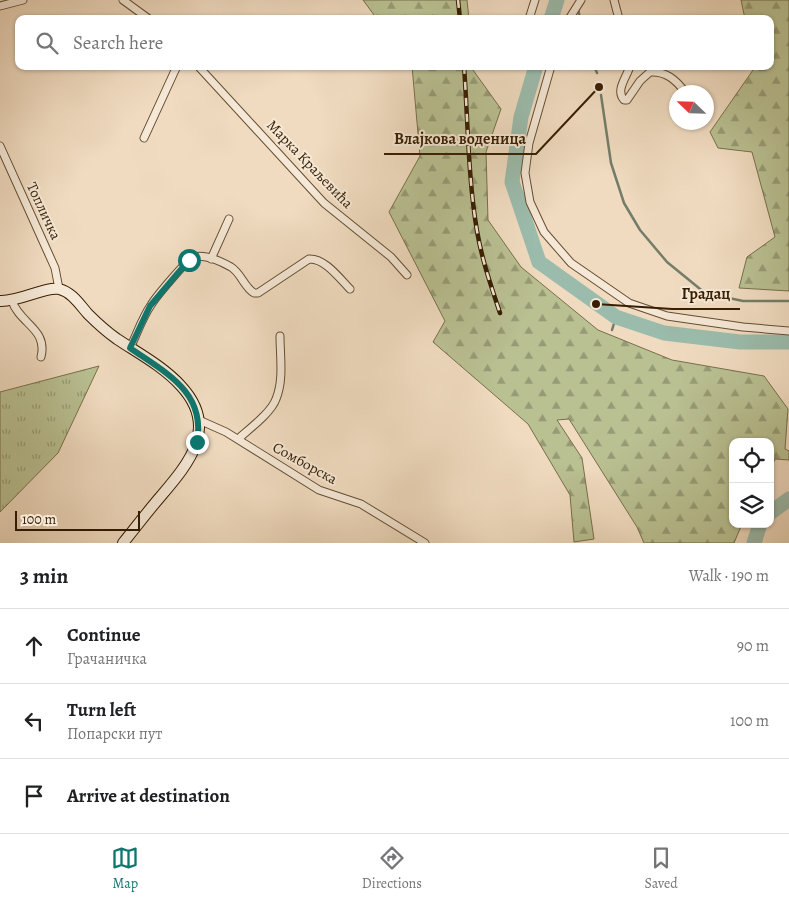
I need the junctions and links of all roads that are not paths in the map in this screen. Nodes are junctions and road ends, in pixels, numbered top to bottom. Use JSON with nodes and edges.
{"nodes":[{"id":1,"x":23,"y":0,"type":"edge"},
{"id":2,"x":535,"y":0,"type":"edge"},
{"id":3,"x":581,"y":0,"type":"edge"},
{"id":4,"x":614,"y":0,"type":"edge"},
{"id":5,"x":128,"y":1,"type":"edge"},
{"id":6,"x":0,"y":6,"type":"edge"},
{"id":7,"x":144,"y":15,"type":"edge"},
{"id":8,"x":529,"y":15,"type":"edge"},
{"id":9,"x":570,"y":15,"type":"edge"},
{"id":10,"x":618,"y":15,"type":"edge"},
{"id":11,"x":175,"y":70,"type":"edge"},
{"id":12,"x":202,"y":70,"type":"edge"},
{"id":13,"x":550,"y":70,"type":"edge"},
{"id":14,"x":628,"y":70,"type":"edge"},
{"id":15,"x":680,"y":85,"type":"edge"},
{"id":16,"x":144,"y":138,"type":"dead end"},
{"id":17,"x":0,"y":146,"type":"edge"},
{"id":18,"x":229,"y":219,"type":"dead end"},
{"id":19,"x":211,"y":259,"type":"junction"},
{"id":20,"x":407,"y":275,"type":"dead end"},
{"id":21,"x":350,"y":288,"type":"dead end"},
{"id":22,"x":59,"y":289,"type":"junction"},
{"id":23,"x":0,"y":301,"type":"edge"},
{"id":24,"x":12,"y":301,"type":"junction"},
{"id":25,"x":789,"y":331,"type":"edge"},
{"id":26,"x":280,"y":336,"type":"dead end"},
{"id":27,"x":130,"y":348,"type":"junction"},
{"id":28,"x":41,"y":357,"type":"dead end"},
{"id":29,"x":199,"y":420,"type":"junction"},
{"id":30,"x":238,"y":439,"type":"junction"},
{"id":31,"x":123,"y":543,"type":"edge"},
{"id":32,"x":425,"y":543,"type":"edge"}],
"edges":[{"from":1,"to":6,"type":"street"},
{"from":2,"to":8,"type":"street"},
{"from":3,"to":9,"type":"street"},
{"from":4,"to":10,"type":"street"},
{"from":5,"to":7,"type":"street"},
{"from":11,"to":16,"type":"street"},
{"from":12,"to":20,"type":"street","name":"Марка Краљевића"},
{"from":13,"to":25,"type":"street"},
{"from":14,"to":15,"type":"street"},
{"from":17,"to":22,"type":"street","name":"Топличка"},
{"from":18,"to":19,"type":"street"},
{"from":19,"to":21,"type":"street"},
{"from":19,"to":27,"type":"street"},
{"from":22,"to":24,"type":"street"},
{"from":22,"to":27,"type":"street"},
{"from":23,"to":24,"type":"street"},
{"from":24,"to":28,"type":"street"},
{"from":26,"to":30,"type":"street"},
{"from":27,"to":29,"type":"street"},
{"from":29,"to":30,"type":"street","name":"Сомборска"},
{"from":29,"to":31,"type":"street"},
{"from":30,"to":32,"type":"street","name":"Сомборска"}]}
